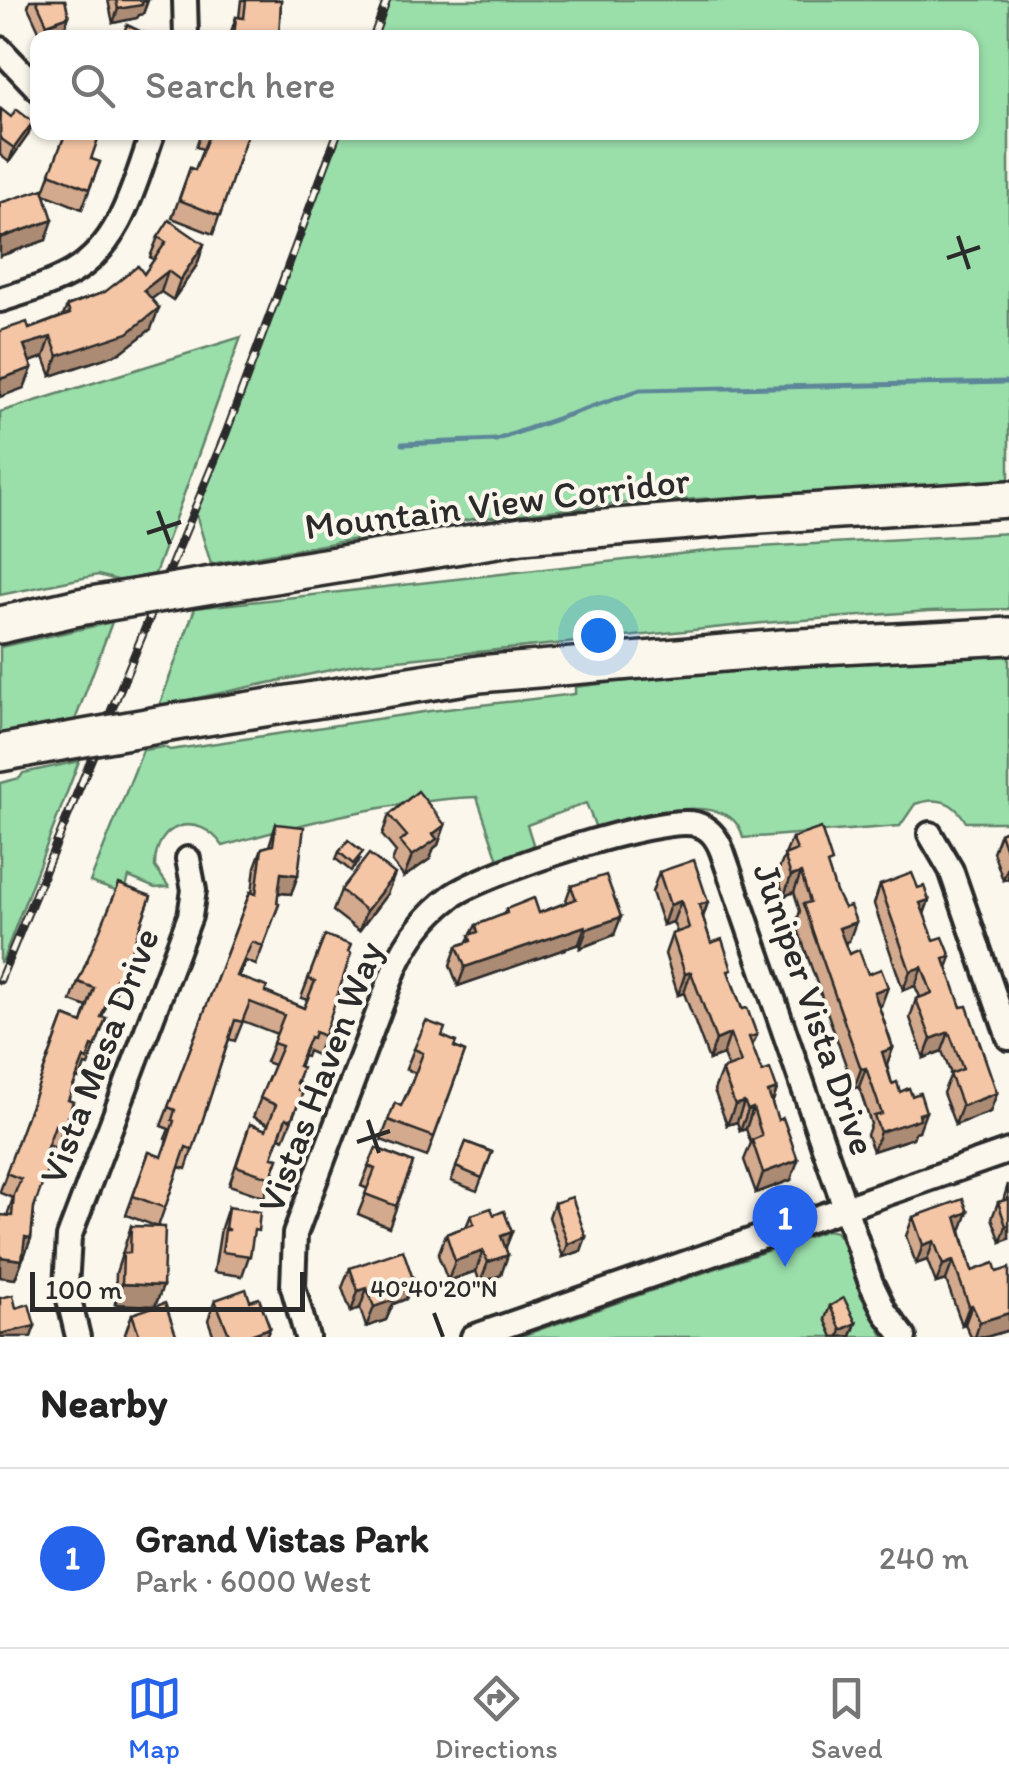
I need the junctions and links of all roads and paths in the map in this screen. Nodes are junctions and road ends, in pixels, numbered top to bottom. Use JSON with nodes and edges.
{"nodes":[{"id":1,"x":185,"y":0,"type":"edge"},
{"id":2,"x":186,"y":30,"type":"edge"},
{"id":3,"x":0,"y":49,"type":"edge"},
{"id":4,"x":30,"y":81,"type":"edge"},
{"id":5,"x":145,"y":140,"type":"edge"},
{"id":6,"x":0,"y":300,"type":"edge"},
{"id":7,"x":1009,"y":499,"type":"edge"},
{"id":8,"x":0,"y":625,"type":"edge"},
{"id":9,"x":1009,"y":636,"type":"edge"},
{"id":10,"x":14,"y":751,"type":"edge"},
{"id":11,"x":930,"y":834,"type":"dead end"},
{"id":12,"x":714,"y":835,"type":"joint"},
{"id":13,"x":188,"y":859,"type":"dead end"},
{"id":14,"x":1009,"y":1038,"type":"edge"},
{"id":15,"x":1009,"y":1151,"type":"edge"},
{"id":16,"x":846,"y":1207,"type":"junction"},
{"id":17,"x":78,"y":1337,"type":"edge"},
{"id":18,"x":306,"y":1337,"type":"edge"},
{"id":19,"x":473,"y":1337,"type":"edge"},
{"id":20,"x":904,"y":1337,"type":"edge"}],
"edges":[{"from":1,"to":2,"type":"street"},
{"from":3,"to":4,"type":"street"},
{"from":5,"to":6,"type":"street"},
{"from":7,"to":8,"type":"highway","name":"Mountain View Corridor","bridge":true},
{"from":9,"to":10,"type":"highway","bridge":true},
{"from":11,"to":14,"type":"street"},
{"from":12,"to":16,"type":"street","name":"Juniper Vista Drive"},
{"from":12,"to":18,"type":"street","name":"Vistas Haven Way"},
{"from":13,"to":17,"type":"street","name":"Vista Mesa Drive"},
{"from":15,"to":16,"type":"street"},
{"from":16,"to":19,"type":"street"},
{"from":16,"to":20,"type":"street","name":"Juniper Vista Drive"}]}
